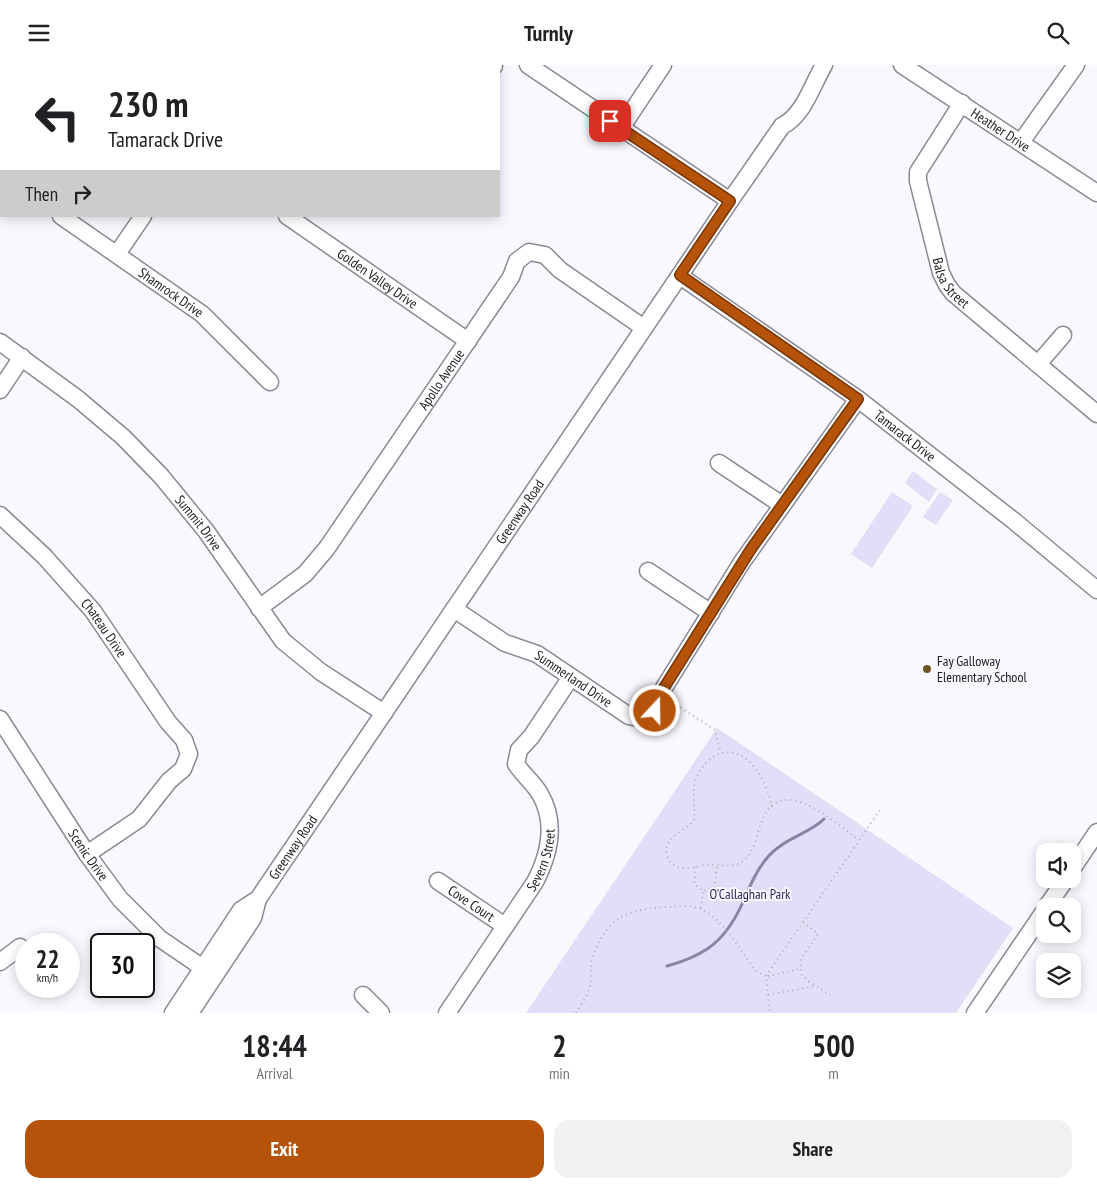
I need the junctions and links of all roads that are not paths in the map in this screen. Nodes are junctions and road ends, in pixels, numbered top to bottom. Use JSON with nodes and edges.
{"nodes":[{"id":1,"x":528,"y":65,"type":"edge"},
{"id":2,"x":663,"y":65,"type":"edge"},
{"id":3,"x":814,"y":65,"type":"edge"},
{"id":4,"x":824,"y":65,"type":"edge"},
{"id":5,"x":1076,"y":65,"type":"edge"},
{"id":6,"x":909,"y":67,"type":"edge"},
{"id":7,"x":962,"y":103,"type":"junction"},
{"id":8,"x":782,"y":125,"type":"junction"},
{"id":9,"x":621,"y":128,"type":"junction"},
{"id":10,"x":1021,"y":142,"type":"junction"},
{"id":11,"x":1097,"y":193,"type":"edge"},
{"id":12,"x":730,"y":201,"type":"junction"},
{"id":13,"x":62,"y":217,"type":"edge"},
{"id":14,"x":142,"y":217,"type":"edge"},
{"id":15,"x":287,"y":217,"type":"edge"},
{"id":16,"x":117,"y":254,"type":"junction"},
{"id":17,"x":680,"y":275,"type":"junction"},
{"id":18,"x":644,"y":328,"type":"junction"},
{"id":19,"x":1064,"y":335,"type":"dead end"},
{"id":20,"x":468,"y":341,"type":"junction"},
{"id":21,"x":0,"y":342,"type":"edge"},
{"id":22,"x":22,"y":357,"type":"junction"},
{"id":23,"x":1038,"y":364,"type":"junction"},
{"id":24,"x":270,"y":382,"type":"dead end"},
{"id":25,"x":0,"y":390,"type":"edge"},
{"id":26,"x":858,"y":399,"type":"junction"},
{"id":27,"x":1097,"y":414,"type":"edge"},
{"id":28,"x":719,"y":463,"type":"dead end"},
{"id":29,"x":782,"y":505,"type":"junction"},
{"id":30,"x":0,"y":515,"type":"edge"},
{"id":31,"x":648,"y":571,"type":"dead end"},
{"id":32,"x":1097,"y":590,"type":"edge"},
{"id":33,"x":259,"y":608,"type":"junction"},
{"id":34,"x":454,"y":609,"type":"junction"},
{"id":35,"x":711,"y":613,"type":"junction"},
{"id":36,"x":571,"y":677,"type":"junction"},
{"id":37,"x":384,"y":713,"type":"junction"},
{"id":38,"x":0,"y":719,"type":"edge"},
{"id":39,"x":1097,"y":832,"type":"edge"},
{"id":40,"x":87,"y":853,"type":"junction"},
{"id":41,"x":1081,"y":856,"type":"edge"},
{"id":42,"x":438,"y":881,"type":"dead end"},
{"id":43,"x":258,"y":899,"type":"junction"},
{"id":44,"x":1036,"y":923,"type":"edge"},
{"id":45,"x":505,"y":926,"type":"junction"},
{"id":46,"x":15,"y":951,"type":"edge"},
{"id":47,"x":0,"y":962,"type":"edge"},
{"id":48,"x":203,"y":968,"type":"junction"},
{"id":49,"x":363,"y":995,"type":"dead end"},
{"id":50,"x":173,"y":1013,"type":"edge"},
{"id":51,"x":190,"y":1013,"type":"edge"},
{"id":52,"x":381,"y":1013,"type":"edge"},
{"id":53,"x":447,"y":1013,"type":"edge"},
{"id":54,"x":975,"y":1013,"type":"edge"}],
"edges":[{"from":1,"to":9,"type":"street"},
{"from":2,"to":9,"type":"street"},
{"from":3,"to":8,"type":"street","name":"Greenway Road"},
{"from":4,"to":8,"type":"street","name":"Greenway Road"},
{"from":5,"to":10,"type":"street"},
{"from":6,"to":7,"type":"street","name":"Heather Drive"},
{"from":7,"to":10,"type":"street","name":"Heather Drive"},
{"from":7,"to":23,"type":"street","name":"Balsa Street"},
{"from":8,"to":12,"type":"street","name":"Greenway Road"},
{"from":9,"to":12,"type":"street"},
{"from":10,"to":11,"type":"street","name":"Heather Drive"},
{"from":12,"to":17,"type":"street","name":"Greenway Road"},
{"from":13,"to":16,"type":"street","name":"Shamrock Drive"},
{"from":14,"to":16,"type":"street"},
{"from":15,"to":20,"type":"street","name":"Golden Valley Drive"},
{"from":16,"to":24,"type":"street","name":"Shamrock Drive"},
{"from":17,"to":18,"type":"street","name":"Greenway Road"},
{"from":17,"to":26,"type":"street","name":"Tamarack Drive"},
{"from":18,"to":20,"type":"street","name":"Apollo Avenue"},
{"from":18,"to":34,"type":"street","name":"Greenway Road"},
{"from":19,"to":23,"type":"street"},
{"from":20,"to":33,"type":"street","name":"Apollo Avenue"},
{"from":21,"to":22,"type":"street","name":"Summit Drive"},
{"from":22,"to":25,"type":"street"},
{"from":22,"to":33,"type":"street","name":"Summit Drive"},
{"from":23,"to":27,"type":"street","name":"Balsa Street"},
{"from":26,"to":29,"type":"street","name":"Summerland Drive"},
{"from":26,"to":32,"type":"street","name":"Tamarack Drive"},
{"from":28,"to":29,"type":"street"},
{"from":29,"to":35,"type":"street","name":"Summerland Drive"},
{"from":30,"to":40,"type":"street","name":"Chateau Drive"},
{"from":31,"to":35,"type":"street"},
{"from":33,"to":37,"type":"street","name":"Summit Drive"},
{"from":34,"to":36,"type":"street","name":"Summerland Drive"},
{"from":34,"to":37,"type":"street","name":"Greenway Road"},
{"from":35,"to":36,"type":"street","name":"Summerland Drive"},
{"from":36,"to":45,"type":"street","name":"Severn Street"},
{"from":37,"to":43,"type":"street","name":"Greenway Road"},
{"from":38,"to":40,"type":"street","name":"Scenic Drive"},
{"from":39,"to":41,"type":"street"},
{"from":40,"to":48,"type":"street","name":"Scenic Drive"},
{"from":42,"to":45,"type":"street","name":"Cove Court"},
{"from":43,"to":48,"type":"street","name":"Greenway Road"},
{"from":43,"to":51,"type":"street","name":"Greenway Road"},
{"from":44,"to":54,"type":"street"},
{"from":45,"to":53,"type":"street","name":"Severn Street"},
{"from":46,"to":47,"type":"street"},
{"from":48,"to":50,"type":"street","name":"Greenway Road"},
{"from":49,"to":52,"type":"street"}]}
